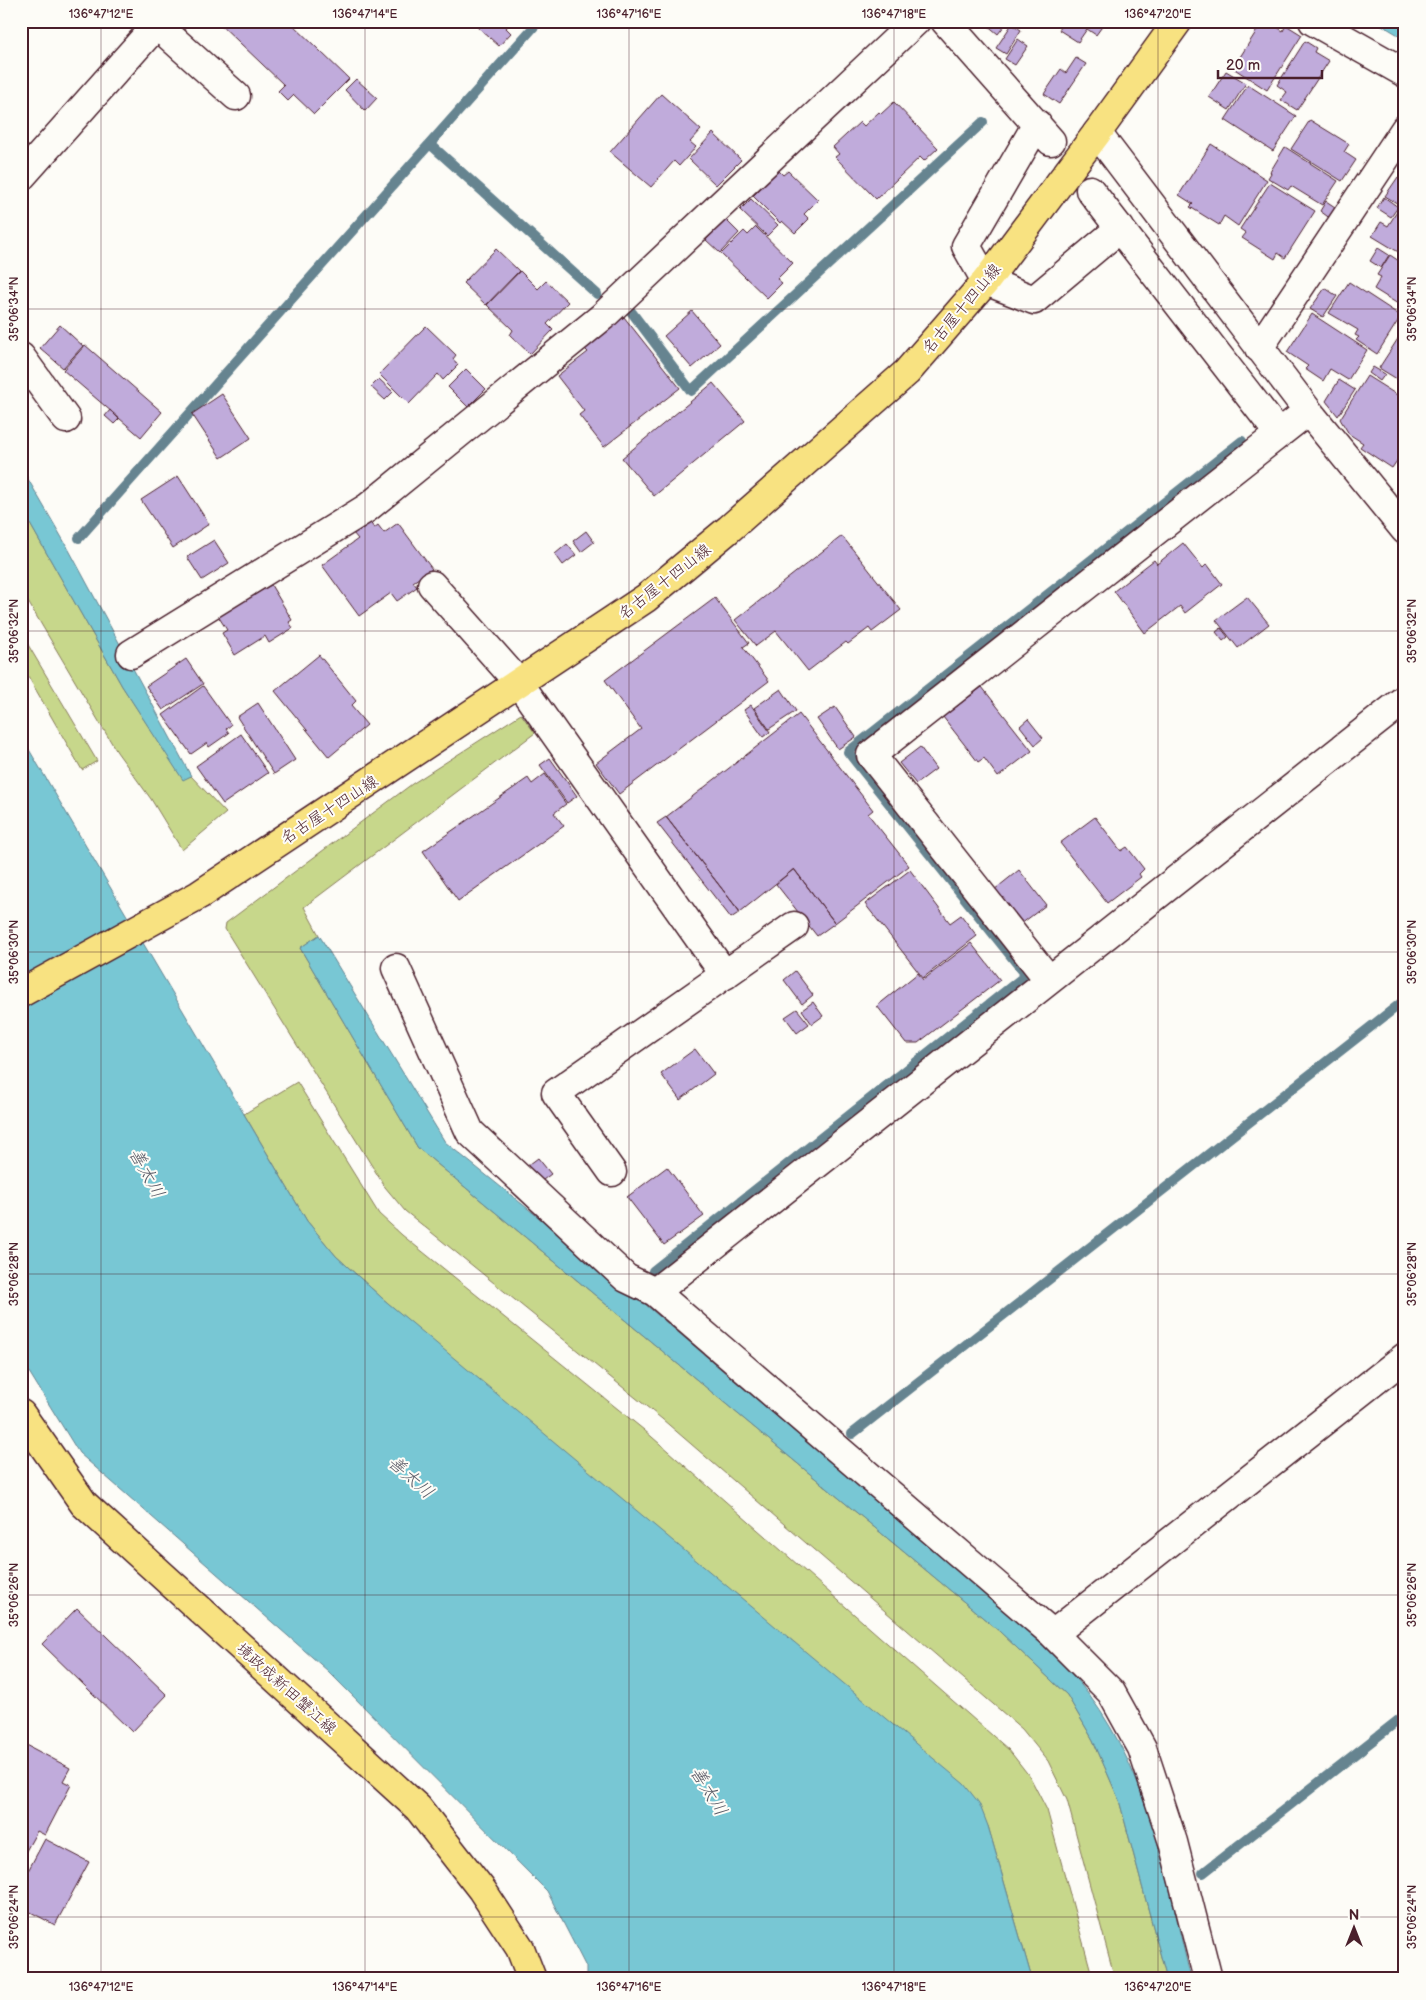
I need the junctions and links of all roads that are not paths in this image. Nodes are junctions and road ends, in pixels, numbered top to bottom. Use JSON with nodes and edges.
{"nodes":[{"id":1,"x":916,"y":21,"type":"edge"},
{"id":2,"x":945,"y":21,"type":"edge"},
{"id":3,"x":1178,"y":21,"type":"edge"},
{"id":4,"x":1313,"y":21,"type":"edge"},
{"id":5,"x":159,"y":23,"type":"edge"},
{"id":6,"x":1405,"y":73,"type":"edge"},
{"id":7,"x":236,"y":96,"type":"dead end"},
{"id":8,"x":1405,"y":129,"type":"edge"},
{"id":9,"x":1097,"y":133,"type":"junction"},
{"id":10,"x":21,"y":177,"type":"edge"},
{"id":11,"x":1090,"y":190,"type":"dead end"},
{"id":12,"x":1120,"y":228,"type":"junction"},
{"id":13,"x":986,"y":281,"type":"junction"},
{"id":14,"x":1259,"y":348,"type":"junction"},
{"id":15,"x":21,"y":357,"type":"edge"},
{"id":16,"x":1308,"y":412,"type":"junction"},
{"id":17,"x":66,"y":419,"type":"dead end"},
{"id":18,"x":1279,"y":434,"type":"junction"},
{"id":19,"x":1401,"y":512,"type":"edge"},
{"id":20,"x":432,"y":584,"type":"dead end"},
{"id":21,"x":130,"y":654,"type":"dead end"},
{"id":22,"x":519,"y":683,"type":"junction"},
{"id":23,"x":1405,"y":699,"type":"edge"},
{"id":24,"x":794,"y":926,"type":"dead end"},
{"id":25,"x":396,"y":968,"type":"dead end"},
{"id":26,"x":724,"y":975,"type":"junction"},
{"id":27,"x":1049,"y":980,"type":"junction"},
{"id":28,"x":21,"y":993,"type":"edge"},
{"id":29,"x":612,"y":1172,"type":"dead end"},
{"id":30,"x":655,"y":1292,"type":"junction"},
{"id":31,"x":1405,"y":1357,"type":"edge"},
{"id":32,"x":21,"y":1414,"type":"edge"},
{"id":33,"x":1053,"y":1634,"type":"junction"},
{"id":34,"x":532,"y":1979,"type":"edge"},
{"id":35,"x":1208,"y":1979,"type":"edge"}],
"edges":[{"from":1,"to":21,"type":"street"},
{"from":2,"to":13,"type":"street"},
{"from":3,"to":9,"type":"main road","name":"名古屋十四山線"},
{"from":4,"to":6,"type":"street"},
{"from":5,"to":7,"type":"street"},
{"from":5,"to":10,"type":"street"},
{"from":8,"to":14,"type":"street"},
{"from":9,"to":13,"type":"main road","name":"名古屋十四山線"},
{"from":9,"to":14,"type":"street"},
{"from":11,"to":12,"type":"street"},
{"from":12,"to":13,"type":"street"},
{"from":12,"to":18,"type":"street"},
{"from":13,"to":22,"type":"main road","name":"名古屋十四山線"},
{"from":14,"to":16,"type":"street"},
{"from":15,"to":17,"type":"street"},
{"from":16,"to":18,"type":"street"},
{"from":16,"to":19,"type":"street"},
{"from":18,"to":27,"type":"street"},
{"from":20,"to":22,"type":"street"},
{"from":22,"to":26,"type":"street"},
{"from":22,"to":28,"type":"main road","name":"名古屋十四山線"},
{"from":23,"to":27,"type":"street"},
{"from":24,"to":26,"type":"street"},
{"from":25,"to":30,"type":"street"},
{"from":26,"to":29,"type":"street"},
{"from":27,"to":30,"type":"street"},
{"from":30,"to":33,"type":"street"},
{"from":31,"to":33,"type":"street"},
{"from":32,"to":34,"type":"main road","name":"境政成新田蟹江線"},
{"from":33,"to":35,"type":"street"}]}
